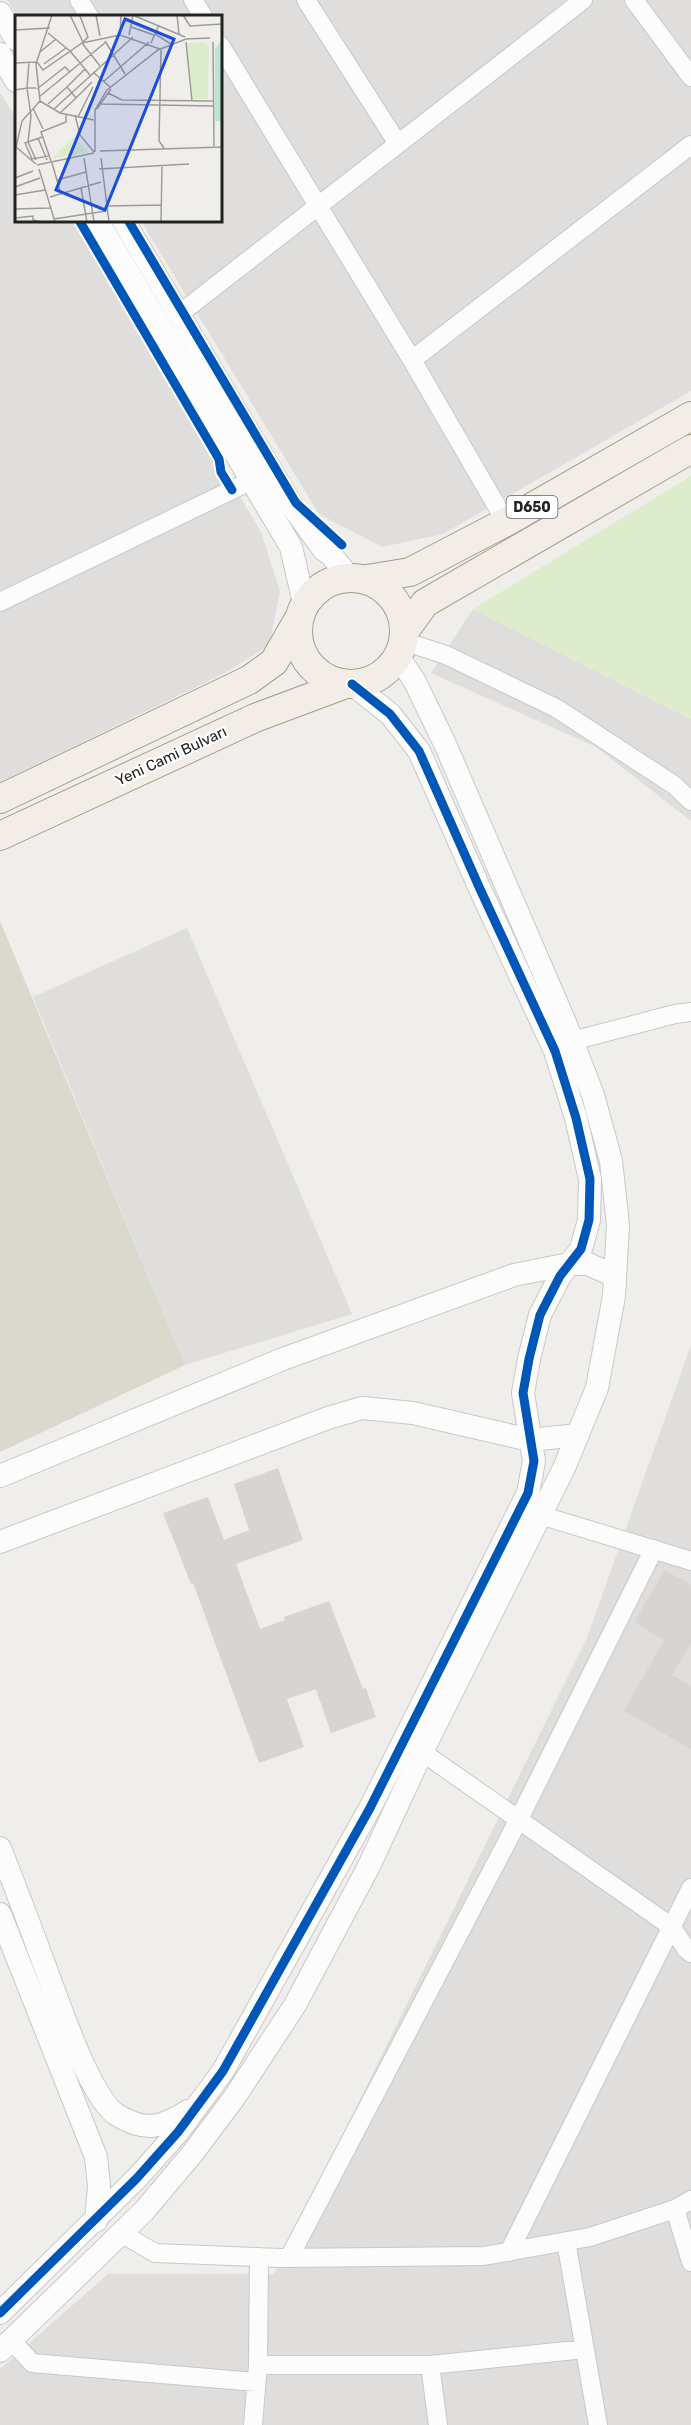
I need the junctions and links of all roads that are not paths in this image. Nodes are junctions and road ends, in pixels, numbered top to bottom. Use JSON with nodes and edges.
{"nodes":[{"id":1,"x":79,"y":0,"type":"edge"},
{"id":2,"x":194,"y":0,"type":"edge"},
{"id":3,"x":306,"y":0,"type":"edge"},
{"id":4,"x":583,"y":0,"type":"edge"},
{"id":5,"x":634,"y":0,"type":"edge"},
{"id":6,"x":0,"y":13,"type":"edge"},
{"id":7,"x":88,"y":15,"type":"edge"},
{"id":8,"x":202,"y":15,"type":"edge"},
{"id":9,"x":15,"y":37,"type":"edge"},
{"id":10,"x":222,"y":48,"type":"edge"},
{"id":11,"x":0,"y":54,"type":"edge"},
{"id":12,"x":691,"y":78,"type":"edge"},
{"id":13,"x":15,"y":79,"type":"edge"},
{"id":14,"x":398,"y":144,"type":"junction"},
{"id":15,"x":691,"y":145,"type":"edge"},
{"id":16,"x":318,"y":207,"type":"junction"},
{"id":17,"x":99,"y":222,"type":"edge"},
{"id":18,"x":124,"y":222,"type":"edge"},
{"id":19,"x":178,"y":315,"type":"junction"},
{"id":20,"x":412,"y":360,"type":"junction"},
{"id":21,"x":691,"y":416,"type":"edge"},
{"id":22,"x":691,"y":449,"type":"edge"},
{"id":23,"x":271,"y":470,"type":"junction"},
{"id":24,"x":251,"y":481,"type":"junction"},
{"id":25,"x":506,"y":522,"type":"junction"},
{"id":26,"x":358,"y":578,"type":"junction"},
{"id":27,"x":0,"y":602,"type":"edge"},
{"id":28,"x":301,"y":612,"type":"junction"},
{"id":29,"x":402,"y":643,"type":"junction"},
{"id":30,"x":349,"y":684,"type":"junction"},
{"id":31,"x":0,"y":799,"type":"edge"},
{"id":32,"x":691,"y":801,"type":"edge"},
{"id":33,"x":0,"y":836,"type":"edge"},
{"id":34,"x":691,"y":1012,"type":"edge"},
{"id":35,"x":572,"y":1041,"type":"junction"},
{"id":36,"x":569,"y":1264,"type":"junction"},
{"id":37,"x":615,"y":1276,"type":"junction"},
{"id":38,"x":578,"y":1435,"type":"junction"},
{"id":39,"x":530,"y":1440,"type":"junction"},
{"id":40,"x":0,"y":1476,"type":"edge"},
{"id":41,"x":540,"y":1515,"type":"junction"},
{"id":42,"x":0,"y":1542,"type":"edge"},
{"id":43,"x":654,"y":1549,"type":"junction"},
{"id":44,"x":691,"y":1561,"type":"edge"},
{"id":45,"x":422,"y":1752,"type":"junction"},
{"id":46,"x":519,"y":1819,"type":"junction"},
{"id":47,"x":0,"y":1848,"type":"edge"},
{"id":48,"x":691,"y":1888,"type":"edge"},
{"id":49,"x":0,"y":1914,"type":"edge"},
{"id":50,"x":672,"y":1927,"type":"junction"},
{"id":51,"x":691,"y":1953,"type":"edge"},
{"id":52,"x":197,"y":2106,"type":"junction"},
{"id":53,"x":691,"y":2200,"type":"edge"},
{"id":54,"x":675,"y":2209,"type":"junction"},
{"id":55,"x":96,"y":2221,"type":"junction"},
{"id":56,"x":121,"y":2233,"type":"junction"},
{"id":57,"x":566,"y":2241,"type":"junction"},
{"id":58,"x":509,"y":2252,"type":"junction"},
{"id":59,"x":259,"y":2257,"type":"junction"},
{"id":60,"x":289,"y":2258,"type":"junction"},
{"id":61,"x":691,"y":2262,"type":"edge"},
{"id":62,"x":0,"y":2313,"type":"edge"},
{"id":63,"x":6,"y":2346,"type":"edge"},
{"id":64,"x":585,"y":2349,"type":"junction"},
{"id":65,"x":430,"y":2365,"type":"junction"},
{"id":66,"x":257,"y":2373,"type":"junction"},
{"id":67,"x":253,"y":2425,"type":"edge"},
{"id":68,"x":438,"y":2425,"type":"edge"},
{"id":69,"x":598,"y":2425,"type":"edge"}],
"edges":[{"from":1,"to":7,"type":"street"},
{"from":2,"to":8,"type":"street"},
{"from":3,"to":14,"type":"street"},
{"from":4,"to":14,"type":"street"},
{"from":5,"to":12,"type":"street"},
{"from":6,"to":9,"type":"street"},
{"from":10,"to":16,"type":"street"},
{"from":11,"to":13,"type":"street"},
{"from":14,"to":16,"type":"street"},
{"from":15,"to":20,"type":"street"},
{"from":16,"to":19,"type":"street"},
{"from":16,"to":20,"type":"street"},
{"from":17,"to":24,"type":"street"},
{"from":18,"to":19,"type":"street"},
{"from":19,"to":23,"type":"street"},
{"from":20,"to":25,"type":"street"},
{"from":21,"to":25,"type":"main road","number":"D650"},
{"from":22,"to":29,"type":"main road"},
{"from":23,"to":24,"type":"street"},
{"from":23,"to":26,"type":"street"},
{"from":24,"to":27,"type":"street"},
{"from":24,"to":28,"type":"street"},
{"from":25,"to":26,"type":"main road","number":"D650"},
{"from":26,"to":28,"type":"main road"},
{"from":26,"to":29,"type":"main road"},
{"from":28,"to":30,"type":"main road"},
{"from":28,"to":31,"type":"main road"},
{"from":29,"to":30,"type":"main road"},
{"from":29,"to":32,"type":"street"},
{"from":29,"to":35,"type":"street"},
{"from":30,"to":33,"type":"main road","name":"Yeni Cami Bulvarı"},
{"from":30,"to":36,"type":"street"},
{"from":34,"to":35,"type":"street"},
{"from":35,"to":37,"type":"street"},
{"from":36,"to":37,"type":"street"},
{"from":36,"to":39,"type":"street"},
{"from":36,"to":40,"type":"street"},
{"from":37,"to":38,"type":"street"},
{"from":38,"to":39,"type":"street"},
{"from":38,"to":41,"type":"street"},
{"from":39,"to":42,"type":"street"},
{"from":39,"to":52,"type":"street"},
{"from":41,"to":43,"type":"street"},
{"from":41,"to":45,"type":"street"},
{"from":43,"to":44,"type":"street"},
{"from":43,"to":46,"type":"street"},
{"from":45,"to":46,"type":"street"},
{"from":45,"to":56,"type":"street"},
{"from":46,"to":50,"type":"street"},
{"from":46,"to":60,"type":"street"},
{"from":47,"to":52,"type":"street"},
{"from":48,"to":50,"type":"street"},
{"from":49,"to":55,"type":"street"},
{"from":50,"to":51,"type":"street"},
{"from":50,"to":58,"type":"street"},
{"from":52,"to":55,"type":"street"},
{"from":53,"to":54,"type":"street"},
{"from":54,"to":57,"type":"street"},
{"from":54,"to":61,"type":"street"},
{"from":55,"to":62,"type":"street"},
{"from":56,"to":59,"type":"street"},
{"from":56,"to":63,"type":"street"},
{"from":57,"to":58,"type":"street"},
{"from":57,"to":64,"type":"street"},
{"from":58,"to":60,"type":"street"},
{"from":59,"to":60,"type":"street"},
{"from":59,"to":66,"type":"street"},
{"from":63,"to":66,"type":"street"},
{"from":64,"to":65,"type":"street"},
{"from":64,"to":69,"type":"street"},
{"from":65,"to":66,"type":"street"},
{"from":65,"to":68,"type":"street"},
{"from":66,"to":67,"type":"street"}]}
